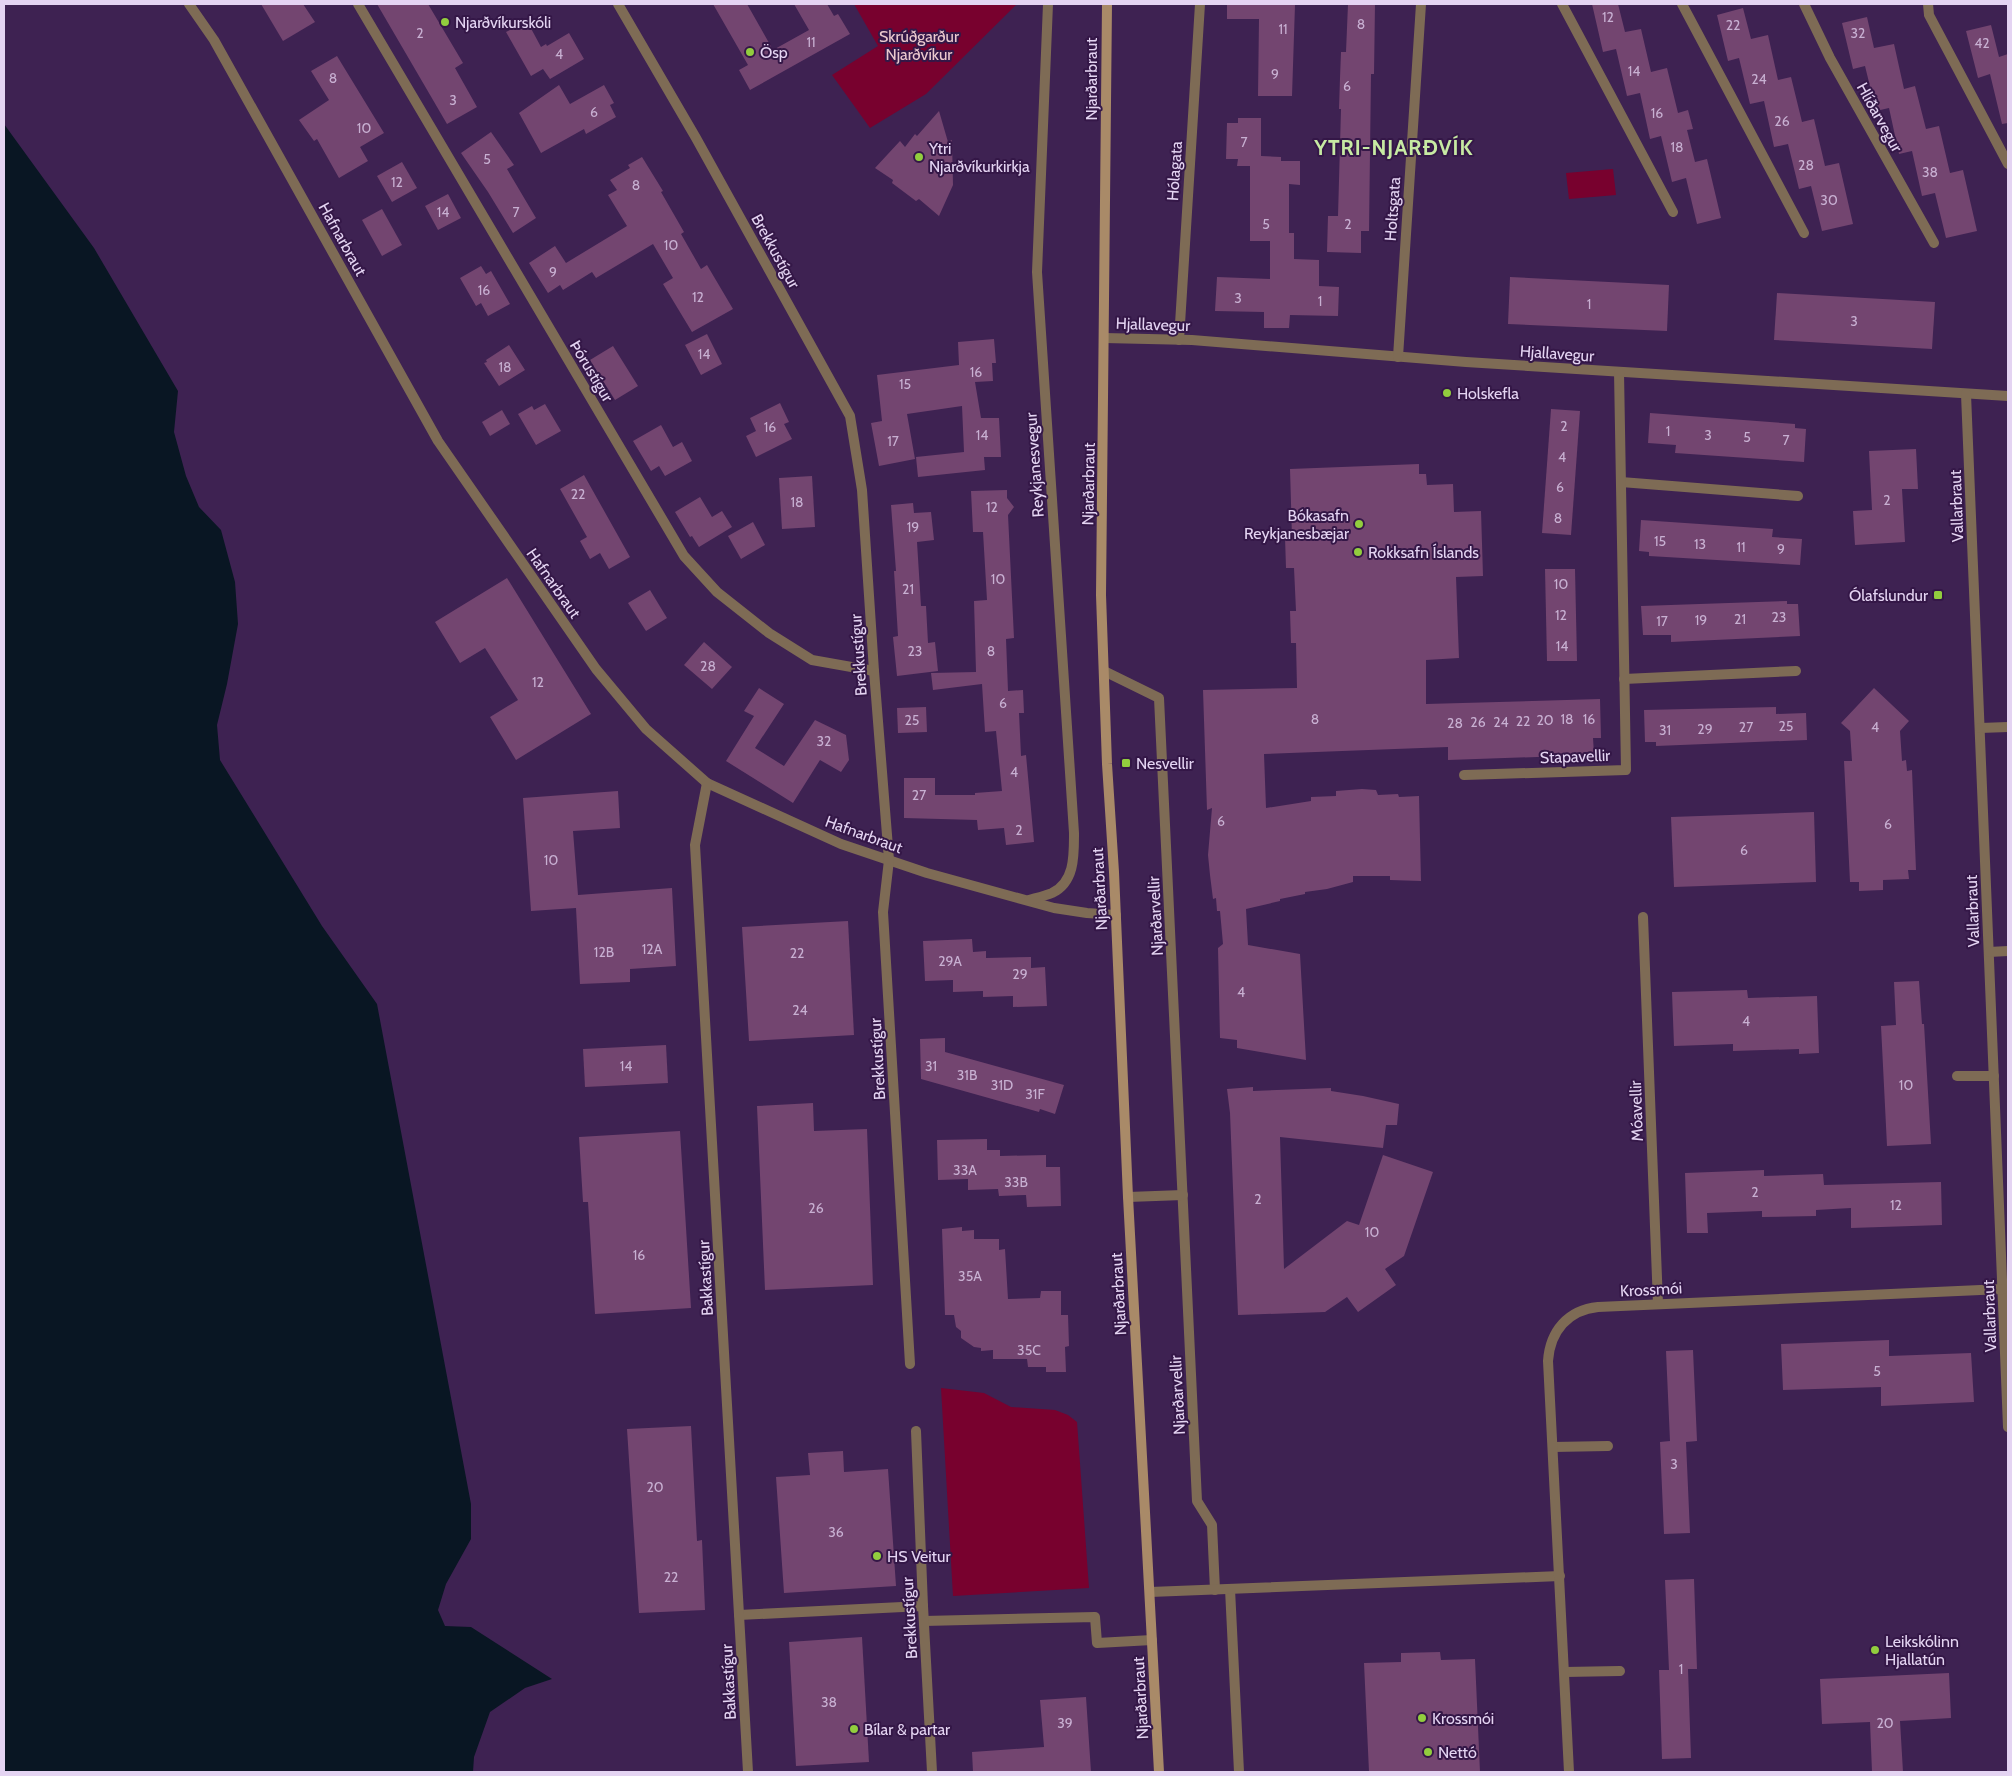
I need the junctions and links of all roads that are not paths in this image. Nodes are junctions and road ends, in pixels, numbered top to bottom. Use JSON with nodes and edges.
{"nodes":[{"id":1,"x":189,"y":4,"type":"edge"},
{"id":2,"x":358,"y":4,"type":"edge"},
{"id":3,"x":618,"y":4,"type":"edge"},
{"id":4,"x":1048,"y":4,"type":"edge"},
{"id":5,"x":1107,"y":4,"type":"edge"},
{"id":6,"x":1200,"y":4,"type":"edge"},
{"id":7,"x":1421,"y":4,"type":"edge"},
{"id":8,"x":1562,"y":4,"type":"edge"},
{"id":9,"x":1682,"y":4,"type":"edge"},
{"id":10,"x":1804,"y":4,"type":"edge"},
{"id":11,"x":1928,"y":4,"type":"edge"},
{"id":12,"x":2008,"y":164,"type":"edge"},
{"id":13,"x":1673,"y":212,"type":"dead end"},
{"id":14,"x":1804,"y":233,"type":"dead end"},
{"id":15,"x":1934,"y":243,"type":"dead end"},
{"id":16,"x":1104,"y":338,"type":"junction"},
{"id":17,"x":1179,"y":340,"type":"junction"},
{"id":18,"x":1398,"y":357,"type":"junction"},
{"id":19,"x":1619,"y":372,"type":"junction"},
{"id":20,"x":1966,"y":394,"type":"junction"},
{"id":21,"x":2008,"y":396,"type":"edge"},
{"id":22,"x":1621,"y":482,"type":"junction"},
{"id":23,"x":1798,"y":496,"type":"dead end"},
{"id":24,"x":874,"y":671,"type":"junction"},
{"id":25,"x":1104,"y":671,"type":"junction"},
{"id":26,"x":1796,"y":671,"type":"dead end"},
{"id":27,"x":1624,"y":679,"type":"junction"},
{"id":28,"x":2008,"y":727,"type":"edge"},
{"id":29,"x":1980,"y":728,"type":"junction"},
{"id":30,"x":1464,"y":775,"type":"dead end"},
{"id":31,"x":707,"y":783,"type":"junction"},
{"id":32,"x":890,"y":860,"type":"junction"},
{"id":33,"x":1029,"y":900,"type":"junction"},
{"id":34,"x":1116,"y":915,"type":"junction"},
{"id":35,"x":1643,"y":917,"type":"dead end"},
{"id":36,"x":1989,"y":952,"type":"junction"},
{"id":37,"x":2008,"y":952,"type":"edge"},
{"id":38,"x":1957,"y":1076,"type":"dead end"},
{"id":39,"x":1994,"y":1076,"type":"junction"},
{"id":40,"x":2003,"y":1176,"type":"edge"},
{"id":41,"x":1182,"y":1195,"type":"junction"},
{"id":42,"x":1128,"y":1198,"type":"junction"},
{"id":43,"x":2003,"y":1289,"type":"junction"},
{"id":44,"x":1658,"y":1304,"type":"junction"},
{"id":45,"x":910,"y":1364,"type":"dead end"},
{"id":46,"x":2008,"y":1402,"type":"edge"},
{"id":47,"x":2008,"y":1427,"type":"edge"},
{"id":48,"x":916,"y":1431,"type":"dead end"},
{"id":49,"x":1608,"y":1446,"type":"dead end"},
{"id":50,"x":1553,"y":1447,"type":"junction"},
{"id":51,"x":1560,"y":1576,"type":"junction"},
{"id":52,"x":1230,"y":1589,"type":"junction"},
{"id":53,"x":1215,"y":1590,"type":"junction"},
{"id":54,"x":1150,"y":1592,"type":"junction"},
{"id":55,"x":923,"y":1606,"type":"junction"},
{"id":56,"x":739,"y":1615,"type":"junction"},
{"id":57,"x":924,"y":1620,"type":"junction"},
{"id":58,"x":1152,"y":1640,"type":"junction"},
{"id":59,"x":1620,"y":1671,"type":"dead end"},
{"id":60,"x":1565,"y":1672,"type":"junction"},
{"id":61,"x":748,"y":1772,"type":"edge"},
{"id":62,"x":932,"y":1772,"type":"edge"},
{"id":63,"x":1159,"y":1772,"type":"edge"},
{"id":64,"x":1238,"y":1772,"type":"edge"},
{"id":65,"x":1569,"y":1772,"type":"edge"}],
"edges":[{"from":1,"to":31,"type":"street","name":"Hafnarbraut"},
{"from":2,"to":24,"type":"street","name":"Þórustígur"},
{"from":3,"to":24,"type":"street","name":"Brekkustígur"},
{"from":4,"to":33,"type":"street","name":"Reykjanesvegur"},
{"from":5,"to":16,"type":"main road","name":"Njarðarbraut"},
{"from":6,"to":17,"type":"street","name":"Hólagata"},
{"from":7,"to":18,"type":"street","name":"Holtsgata"},
{"from":8,"to":13,"type":"street"},
{"from":9,"to":14,"type":"street"},
{"from":10,"to":15,"type":"street","name":"Hlíðarvegur"},
{"from":11,"to":12,"type":"street"},
{"from":16,"to":17,"type":"street","name":"Hjallavegur"},
{"from":16,"to":25,"type":"main road","name":"Njarðarbraut"},
{"from":17,"to":18,"type":"street","name":"Hjallavegur"},
{"from":18,"to":19,"type":"street","name":"Hjallavegur"},
{"from":19,"to":20,"type":"street","name":"Hjallavegur"},
{"from":19,"to":22,"type":"street","name":"Stapavellir"},
{"from":20,"to":21,"type":"street","name":"Hjallavegur"},
{"from":20,"to":29,"type":"street","name":"Vallarbraut"},
{"from":22,"to":23,"type":"street"},
{"from":22,"to":27,"type":"street","name":"Stapavellir"},
{"from":24,"to":32,"type":"street","name":"Brekkustígur"},
{"from":25,"to":34,"type":"main road","name":"Njarðarbraut"},
{"from":25,"to":41,"type":"street","name":"Njarðarvellir"},
{"from":26,"to":27,"type":"street"},
{"from":27,"to":30,"type":"street","name":"Stapavellir"},
{"from":28,"to":29,"type":"street"},
{"from":29,"to":36,"type":"street","name":"Vallarbraut"},
{"from":31,"to":32,"type":"street","name":"Hafnarbraut"},
{"from":31,"to":56,"type":"street","name":"Bakkastígur"},
{"from":32,"to":33,"type":"street","name":"Hafnarbraut"},
{"from":32,"to":45,"type":"street","name":"Brekkustígur"},
{"from":33,"to":34,"type":"street","name":"Hafnarbraut"},
{"from":34,"to":42,"type":"main road","name":"Njarðarbraut"},
{"from":35,"to":44,"type":"street","name":"Móavellir"},
{"from":36,"to":37,"type":"street"},
{"from":36,"to":39,"type":"street","name":"Vallarbraut"},
{"from":38,"to":39,"type":"street"},
{"from":39,"to":40,"type":"street","name":"Vallarbraut"},
{"from":40,"to":43,"type":"street","name":"Vallarbraut"},
{"from":41,"to":42,"type":"street"},
{"from":41,"to":53,"type":"street","name":"Njarðarvellir"},
{"from":42,"to":54,"type":"main road","name":"Njarðarbraut"},
{"from":43,"to":44,"type":"street","name":"Krossmói"},
{"from":43,"to":46,"type":"street","name":"Vallarbraut"},
{"from":44,"to":50,"type":"street","name":"Krossmói"},
{"from":46,"to":47,"type":"street","name":"Vallarbraut"},
{"from":48,"to":55,"type":"street","name":"Brekkustígur"},
{"from":49,"to":50,"type":"street"},
{"from":50,"to":51,"type":"street","name":"Krossmói"},
{"from":51,"to":52,"type":"street"},
{"from":51,"to":60,"type":"street","name":"Krossmói"},
{"from":52,"to":53,"type":"street"},
{"from":52,"to":64,"type":"street"},
{"from":53,"to":54,"type":"street"},
{"from":54,"to":58,"type":"main road","name":"Njarðarbraut"},
{"from":55,"to":56,"type":"street"},
{"from":55,"to":57,"type":"street","name":"Brekkustígur"},
{"from":56,"to":61,"type":"street","name":"Bakkastígur"},
{"from":57,"to":58,"type":"street"},
{"from":57,"to":62,"type":"street","name":"Brekkustígur"},
{"from":58,"to":63,"type":"main road","name":"Njarðarbraut"},
{"from":59,"to":60,"type":"street"},
{"from":60,"to":65,"type":"street","name":"Krossmói"}]}
